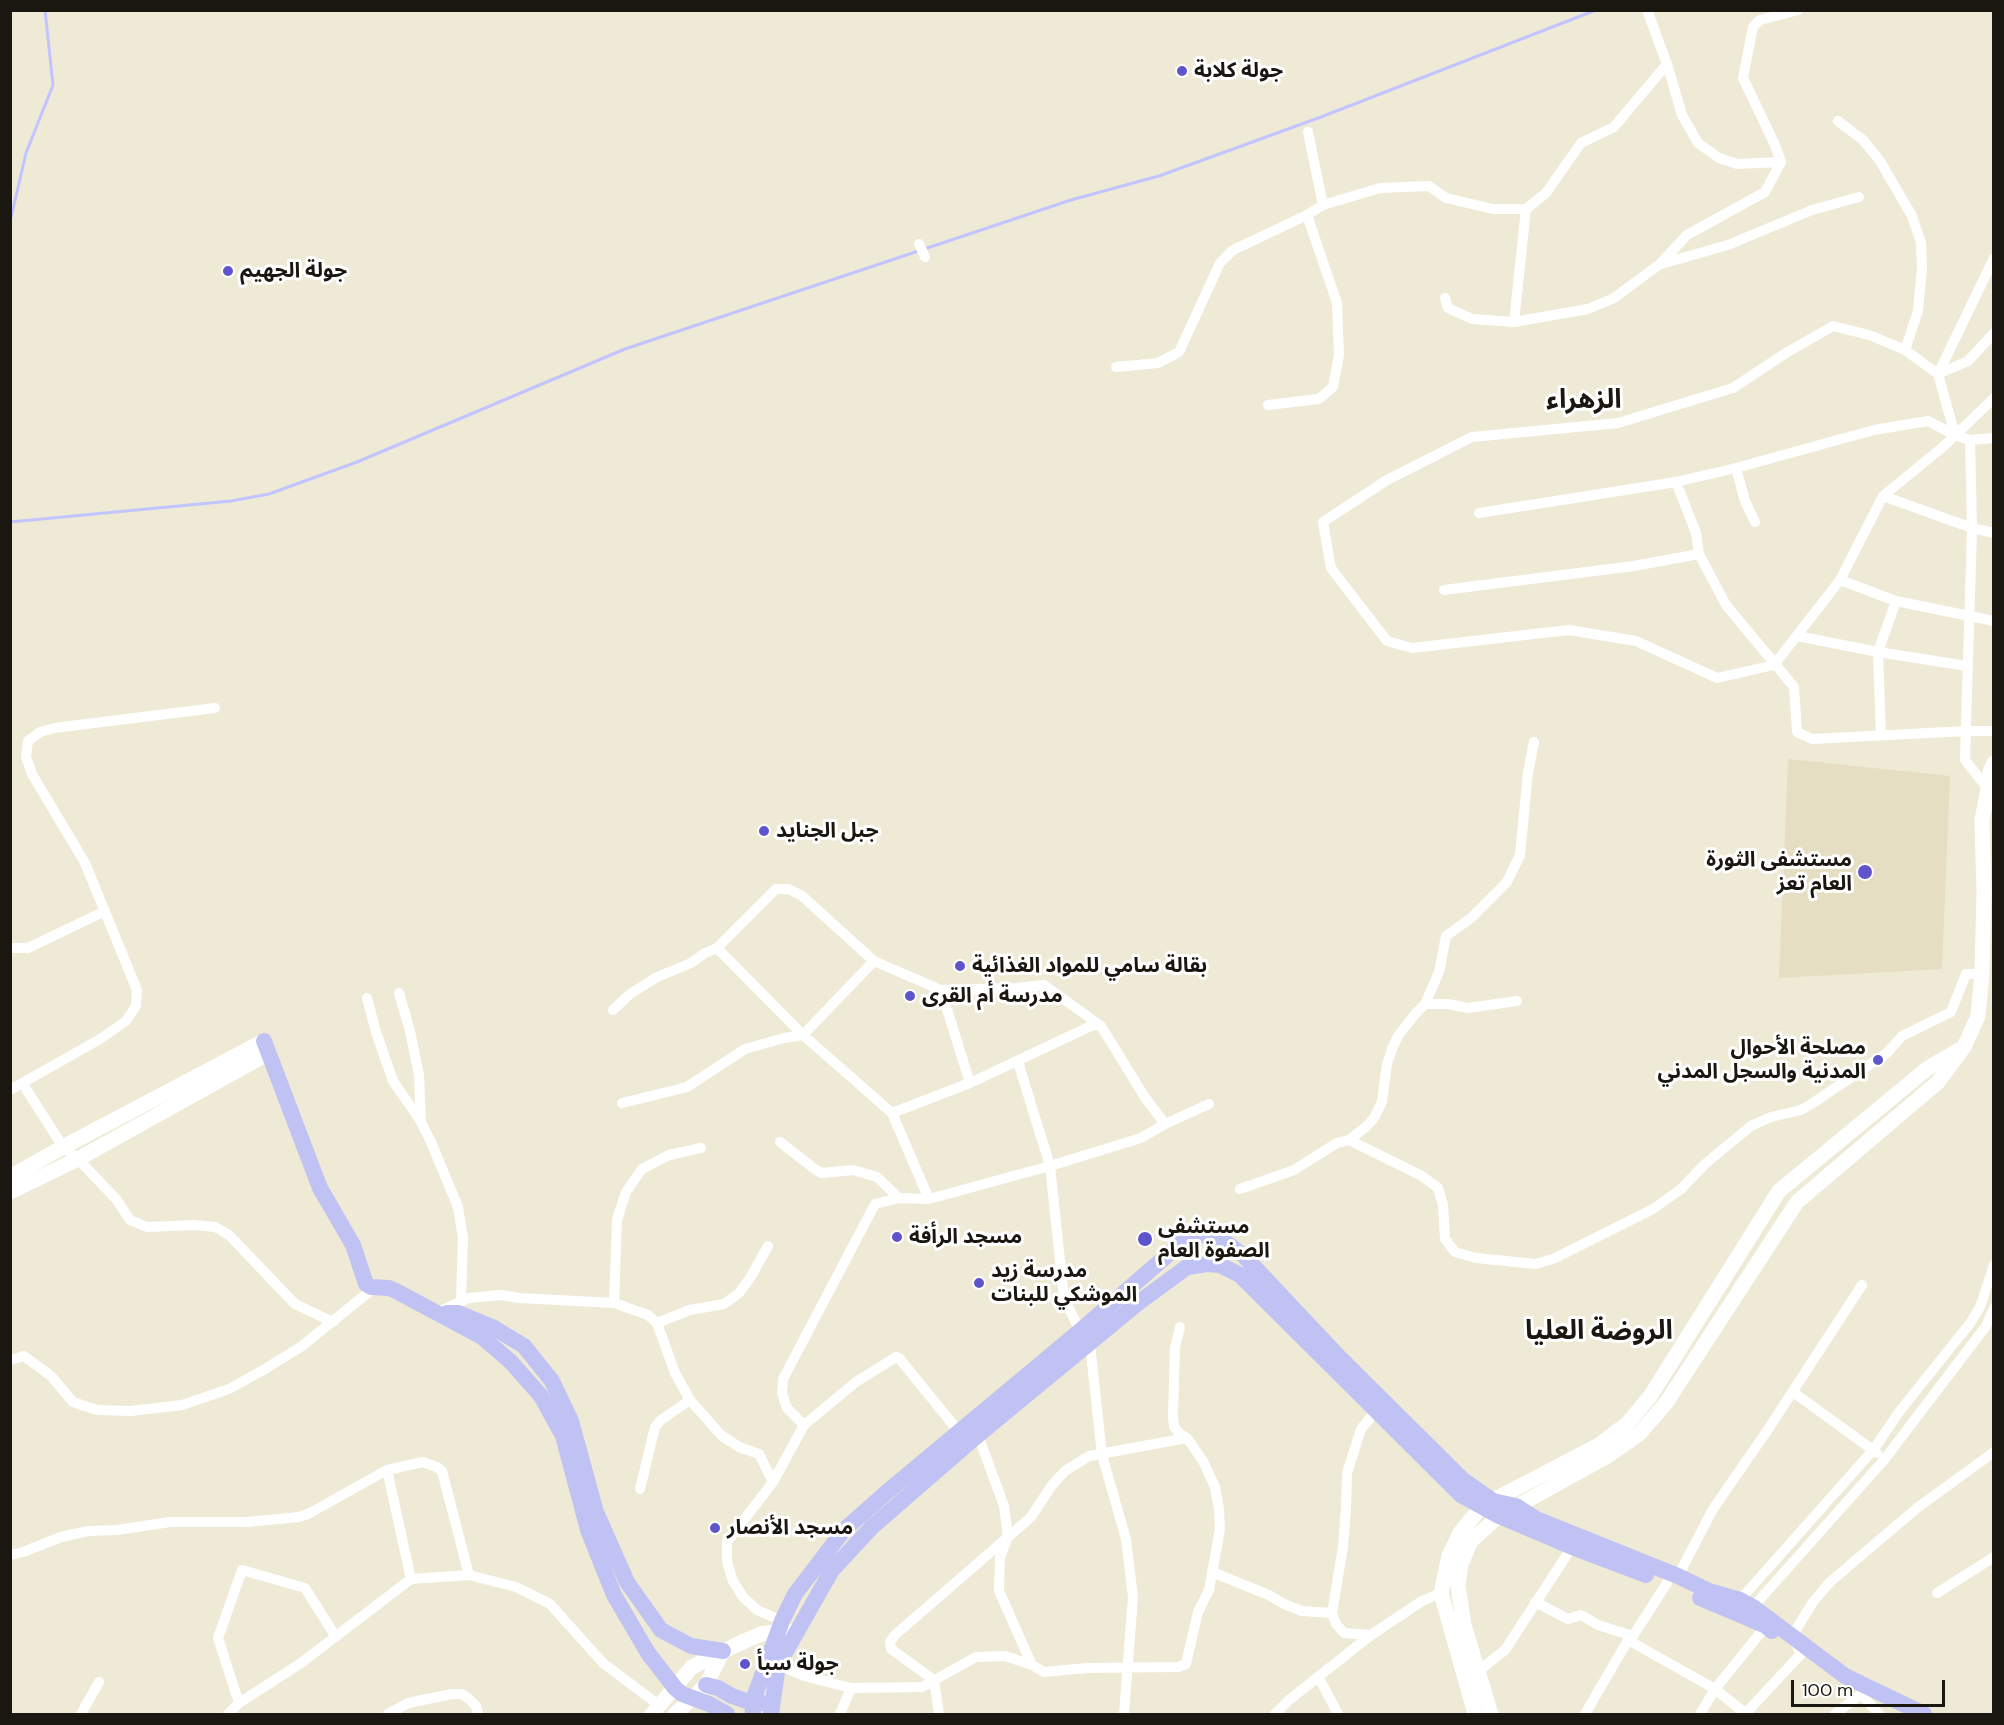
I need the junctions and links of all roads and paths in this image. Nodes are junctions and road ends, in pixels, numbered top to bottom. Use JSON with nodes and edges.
{"nodes":[{"id":1,"x":1647,"y":10,"type":"edge"},
{"id":2,"x":1798,"y":10,"type":"edge"},
{"id":3,"x":1667,"y":64,"type":"junction"},
{"id":4,"x":1838,"y":121,"type":"dead end"},
{"id":5,"x":1308,"y":132,"type":"dead end"},
{"id":6,"x":1781,"y":162,"type":"junction"},
{"id":7,"x":1859,"y":197,"type":"dead end"},
{"id":8,"x":1323,"y":205,"type":"junction"},
{"id":9,"x":1526,"y":209,"type":"junction"},
{"id":10,"x":1307,"y":214,"type":"junction"},
{"id":11,"x":919,"y":244,"type":"dead end"},
{"id":12,"x":925,"y":257,"type":"dead end"},
{"id":13,"x":1994,"y":258,"type":"edge"},
{"id":14,"x":1660,"y":264,"type":"junction"},
{"id":15,"x":1445,"y":298,"type":"dead end"},
{"id":16,"x":1514,"y":322,"type":"junction"},
{"id":17,"x":1994,"y":333,"type":"edge"},
{"id":18,"x":1905,"y":350,"type":"junction"},
{"id":19,"x":1116,"y":367,"type":"dead end"},
{"id":20,"x":1938,"y":374,"type":"junction"},
{"id":21,"x":1994,"y":398,"type":"edge"},
{"id":22,"x":1268,"y":405,"type":"dead end"},
{"id":23,"x":1954,"y":435,"type":"junction"},
{"id":24,"x":1994,"y":438,"type":"edge"},
{"id":25,"x":1970,"y":440,"type":"junction"},
{"id":26,"x":1736,"y":468,"type":"junction"},
{"id":27,"x":1677,"y":482,"type":"junction"},
{"id":28,"x":1883,"y":496,"type":"junction"},
{"id":29,"x":1479,"y":513,"type":"dead end"},
{"id":30,"x":1755,"y":522,"type":"dead end"},
{"id":31,"x":1972,"y":528,"type":"junction"},
{"id":32,"x":1994,"y":533,"type":"edge"},
{"id":33,"x":1699,"y":554,"type":"junction"},
{"id":34,"x":1840,"y":580,"type":"junction"},
{"id":35,"x":1444,"y":590,"type":"dead end"},
{"id":36,"x":1896,"y":601,"type":"junction"},
{"id":37,"x":1970,"y":617,"type":"junction"},
{"id":38,"x":1994,"y":621,"type":"edge"},
{"id":39,"x":1797,"y":636,"type":"junction"},
{"id":40,"x":1878,"y":652,"type":"junction"},
{"id":41,"x":1774,"y":665,"type":"junction"},
{"id":42,"x":1967,"y":666,"type":"junction"},
{"id":43,"x":215,"y":708,"type":"dead end"},
{"id":44,"x":1966,"y":731,"type":"junction"},
{"id":45,"x":1994,"y":731,"type":"edge"},
{"id":46,"x":1881,"y":735,"type":"junction"},
{"id":47,"x":1534,"y":742,"type":"dead end"},
{"id":48,"x":1994,"y":763,"type":"edge"},
{"id":49,"x":1992,"y":787,"type":"edge"},
{"id":50,"x":1989,"y":891,"type":"edge"},
{"id":51,"x":105,"y":911,"type":"junction"},
{"id":52,"x":10,"y":948,"type":"edge"},
{"id":53,"x":717,"y":948,"type":"junction"},
{"id":54,"x":874,"y":961,"type":"junction"},
{"id":55,"x":1982,"y":974,"type":"junction"},
{"id":56,"x":941,"y":990,"type":"junction"},
{"id":57,"x":399,"y":993,"type":"dead end"},
{"id":58,"x":367,"y":998,"type":"dead end"},
{"id":59,"x":1517,"y":1001,"type":"dead end"},
{"id":60,"x":1425,"y":1004,"type":"junction"},
{"id":61,"x":614,"y":1010,"type":"dead end"},
{"id":62,"x":1101,"y":1026,"type":"junction"},
{"id":63,"x":803,"y":1035,"type":"junction"},
{"id":64,"x":267,"y":1047,"type":"junction"},
{"id":65,"x":1964,"y":1047,"type":"junction"},
{"id":66,"x":1018,"y":1062,"type":"junction"},
{"id":67,"x":970,"y":1083,"type":"junction"},
{"id":68,"x":23,"y":1084,"type":"junction"},
{"id":69,"x":10,"y":1090,"type":"edge"},
{"id":70,"x":622,"y":1103,"type":"dead end"},
{"id":71,"x":1209,"y":1104,"type":"dead end"},
{"id":72,"x":892,"y":1113,"type":"junction"},
{"id":73,"x":421,"y":1122,"type":"junction"},
{"id":74,"x":1165,"y":1124,"type":"junction"},
{"id":75,"x":1349,"y":1140,"type":"junction"},
{"id":76,"x":780,"y":1142,"type":"dead end"},
{"id":77,"x":63,"y":1147,"type":"junction"},
{"id":78,"x":701,"y":1148,"type":"dead end"},
{"id":79,"x":78,"y":1159,"type":"junction"},
{"id":80,"x":1050,"y":1166,"type":"junction"},
{"id":81,"x":10,"y":1177,"type":"edge"},
{"id":82,"x":1240,"y":1189,"type":"dead end"},
{"id":83,"x":10,"y":1191,"type":"edge"},
{"id":84,"x":899,"y":1198,"type":"junction"},
{"id":85,"x":929,"y":1199,"type":"junction"},
{"id":86,"x":768,"y":1246,"type":"dead end"},
{"id":87,"x":1994,"y":1265,"type":"edge"},
{"id":88,"x":1862,"y":1285,"type":"dead end"},
{"id":89,"x":375,"y":1287,"type":"junction"},
{"id":90,"x":461,"y":1301,"type":"junction"},
{"id":91,"x":614,"y":1303,"type":"junction"},
{"id":92,"x":1994,"y":1308,"type":"edge"},
{"id":93,"x":437,"y":1314,"type":"junction"},
{"id":94,"x":333,"y":1322,"type":"junction"},
{"id":95,"x":657,"y":1323,"type":"junction"},
{"id":96,"x":1180,"y":1327,"type":"dead end"},
{"id":97,"x":1085,"y":1337,"type":"junction"},
{"id":98,"x":10,"y":1360,"type":"edge"},
{"id":99,"x":1793,"y":1392,"type":"junction"},
{"id":100,"x":690,"y":1400,"type":"junction"},
{"id":101,"x":1376,"y":1412,"type":"junction"},
{"id":102,"x":804,"y":1425,"type":"junction"},
{"id":103,"x":959,"y":1432,"type":"junction"},
{"id":104,"x":978,"y":1435,"type":"junction"},
{"id":105,"x":1187,"y":1438,"type":"junction"},
{"id":106,"x":1874,"y":1449,"type":"junction"},
{"id":107,"x":1994,"y":1452,"type":"edge"},
{"id":108,"x":1102,"y":1455,"type":"junction"},
{"id":109,"x":1884,"y":1460,"type":"junction"},
{"id":110,"x":387,"y":1470,"type":"junction"},
{"id":111,"x":773,"y":1482,"type":"junction"},
{"id":112,"x":640,"y":1489,"type":"dead end"},
{"id":113,"x":1516,"y":1506,"type":"junction"},
{"id":114,"x":1492,"y":1508,"type":"junction"},
{"id":115,"x":1008,"y":1536,"type":"junction"},
{"id":116,"x":1572,"y":1547,"type":"junction"},
{"id":117,"x":10,"y":1555,"type":"edge"},
{"id":118,"x":1994,"y":1557,"type":"edge"},
{"id":119,"x":1212,"y":1572,"type":"junction"},
{"id":120,"x":469,"y":1575,"type":"junction"},
{"id":121,"x":411,"y":1579,"type":"junction"},
{"id":122,"x":1672,"y":1580,"type":"junction"},
{"id":123,"x":1441,"y":1593,"type":"junction"},
{"id":124,"x":1937,"y":1593,"type":"dead end"},
{"id":125,"x":1536,"y":1602,"type":"junction"},
{"id":126,"x":1747,"y":1603,"type":"junction"},
{"id":127,"x":1332,"y":1613,"type":"junction"},
{"id":128,"x":780,"y":1626,"type":"junction"},
{"id":129,"x":1766,"y":1626,"type":"junction"},
{"id":130,"x":801,"y":1627,"type":"junction"},
{"id":131,"x":1371,"y":1635,"type":"junction"},
{"id":132,"x":1792,"y":1635,"type":"junction"},
{"id":133,"x":336,"y":1637,"type":"junction"},
{"id":134,"x":1631,"y":1638,"type":"junction"},
{"id":135,"x":723,"y":1651,"type":"junction"},
{"id":136,"x":1801,"y":1654,"type":"junction"},
{"id":137,"x":778,"y":1665,"type":"junction"},
{"id":138,"x":1032,"y":1665,"type":"junction"},
{"id":139,"x":1126,"y":1667,"type":"junction"},
{"id":140,"x":1477,"y":1672,"type":"junction"},
{"id":141,"x":1319,"y":1678,"type":"junction"},
{"id":142,"x":934,"y":1680,"type":"junction"},
{"id":143,"x":99,"y":1682,"type":"dead end"},
{"id":144,"x":706,"y":1685,"type":"junction"},
{"id":145,"x":675,"y":1688,"type":"junction"},
{"id":146,"x":850,"y":1688,"type":"junction"},
{"id":147,"x":1715,"y":1689,"type":"junction"},
{"id":148,"x":691,"y":1698,"type":"junction"},
{"id":149,"x":239,"y":1703,"type":"junction"},
{"id":150,"x":772,"y":1708,"type":"edge"},
{"id":151,"x":753,"y":1709,"type":"edge"},
{"id":152,"x":656,"y":1710,"type":"edge"},
{"id":153,"x":81,"y":1714,"type":"edge"},
{"id":154,"x":229,"y":1714,"type":"edge"},
{"id":155,"x":388,"y":1714,"type":"edge"},
{"id":156,"x":478,"y":1714,"type":"edge"},
{"id":157,"x":675,"y":1714,"type":"edge"},
{"id":158,"x":727,"y":1714,"type":"edge"},
{"id":159,"x":840,"y":1714,"type":"edge"},
{"id":160,"x":939,"y":1714,"type":"edge"},
{"id":161,"x":1124,"y":1714,"type":"edge"},
{"id":162,"x":1275,"y":1714,"type":"edge"},
{"id":163,"x":1338,"y":1714,"type":"edge"},
{"id":164,"x":1475,"y":1714,"type":"edge"},
{"id":165,"x":1491,"y":1714,"type":"edge"},
{"id":166,"x":1586,"y":1714,"type":"edge"},
{"id":167,"x":1700,"y":1714,"type":"edge"},
{"id":168,"x":1746,"y":1714,"type":"edge"},
{"id":169,"x":1835,"y":1714,"type":"edge"},
{"id":170,"x":1879,"y":1714,"type":"edge"},
{"id":171,"x":1903,"y":1714,"type":"edge"},
{"id":172,"x":1924,"y":1714,"type":"edge"}],
"edges":[{"from":1,"to":3,"type":"street"},
{"from":2,"to":6,"type":"street"},
{"from":3,"to":6,"type":"street"},
{"from":3,"to":9,"type":"street"},
{"from":4,"to":18,"type":"street"},
{"from":5,"to":8,"type":"street"},
{"from":6,"to":14,"type":"street"},
{"from":7,"to":14,"type":"street"},
{"from":8,"to":9,"type":"street"},
{"from":8,"to":10,"type":"street"},
{"from":9,"to":16,"type":"street"},
{"from":10,"to":19,"type":"street"},
{"from":10,"to":22,"type":"street"},
{"from":11,"to":12,"type":"street"},
{"from":13,"to":20,"type":"street"},
{"from":14,"to":16,"type":"street"},
{"from":15,"to":16,"type":"street"},
{"from":17,"to":20,"type":"street"},
{"from":18,"to":20,"type":"street"},
{"from":18,"to":41,"type":"street"},
{"from":20,"to":23,"type":"street"},
{"from":21,"to":23,"type":"street"},
{"from":23,"to":25,"type":"street"},
{"from":23,"to":26,"type":"street"},
{"from":23,"to":28,"type":"street"},
{"from":24,"to":25,"type":"street"},
{"from":25,"to":31,"type":"street"},
{"from":26,"to":27,"type":"street"},
{"from":26,"to":30,"type":"street"},
{"from":27,"to":29,"type":"street"},
{"from":27,"to":33,"type":"street"},
{"from":28,"to":31,"type":"street"},
{"from":28,"to":34,"type":"street"},
{"from":31,"to":32,"type":"street"},
{"from":31,"to":37,"type":"street"},
{"from":33,"to":35,"type":"street"},
{"from":33,"to":41,"type":"street"},
{"from":34,"to":36,"type":"street"},
{"from":34,"to":39,"type":"street"},
{"from":36,"to":37,"type":"street"},
{"from":36,"to":40,"type":"street"},
{"from":37,"to":38,"type":"street"},
{"from":37,"to":42,"type":"street"},
{"from":39,"to":40,"type":"street"},
{"from":39,"to":41,"type":"street"},
{"from":40,"to":42,"type":"street"},
{"from":40,"to":46,"type":"street"},
{"from":41,"to":46,"type":"street"},
{"from":42,"to":44,"type":"street"},
{"from":43,"to":51,"type":"street"},
{"from":44,"to":45,"type":"street"},
{"from":44,"to":46,"type":"street"},
{"from":44,"to":49,"type":"street"},
{"from":47,"to":60,"type":"street"},
{"from":48,"to":49,"type":"main road"},
{"from":49,"to":50,"type":"main road"},
{"from":50,"to":55,"type":"main road"},
{"from":51,"to":52,"type":"street"},
{"from":51,"to":68,"type":"street"},
{"from":53,"to":54,"type":"street"},
{"from":53,"to":61,"type":"street"},
{"from":53,"to":63,"type":"street"},
{"from":54,"to":56,"type":"street"},
{"from":54,"to":63,"type":"street"},
{"from":55,"to":65,"type":"main road"},
{"from":55,"to":75,"type":"street"},
{"from":56,"to":62,"type":"street"},
{"from":56,"to":67,"type":"street"},
{"from":57,"to":73,"type":"street"},
{"from":58,"to":73,"type":"street"},
{"from":59,"to":60,"type":"street"},
{"from":60,"to":75,"type":"street"},
{"from":62,"to":66,"type":"street"},
{"from":62,"to":74,"type":"street"},
{"from":63,"to":70,"type":"street"},
{"from":63,"to":72,"type":"street"},
{"from":64,"to":77,"type":"main road"},
{"from":64,"to":79,"type":"main road"},
{"from":64,"to":89,"type":"main road"},
{"from":65,"to":113,"type":"main road"},
{"from":65,"to":114,"type":"main road"},
{"from":66,"to":67,"type":"street"},
{"from":66,"to":80,"type":"street"},
{"from":67,"to":72,"type":"street"},
{"from":68,"to":69,"type":"street"},
{"from":68,"to":77,"type":"street"},
{"from":71,"to":74,"type":"street"},
{"from":72,"to":85,"type":"street"},
{"from":73,"to":90,"type":"street"},
{"from":74,"to":80,"type":"street"},
{"from":75,"to":82,"type":"street"},
{"from":76,"to":84,"type":"street"},
{"from":77,"to":79,"type":"street"},
{"from":77,"to":81,"type":"main road"},
{"from":78,"to":91,"type":"street"},
{"from":79,"to":83,"type":"main road"},
{"from":79,"to":94,"type":"street"},
{"from":80,"to":85,"type":"street"},
{"from":80,"to":97,"type":"street"},
{"from":84,"to":85,"type":"street"},
{"from":84,"to":102,"type":"street"},
{"from":86,"to":95,"type":"street"},
{"from":87,"to":106,"type":"street"},
{"from":88,"to":99,"type":"street"},
{"from":89,"to":93,"type":"main road"},
{"from":89,"to":94,"type":"street"},
{"from":90,"to":91,"type":"street"},
{"from":90,"to":93,"type":"street"},
{"from":91,"to":95,"type":"street"},
{"from":92,"to":109,"type":"street"},
{"from":93,"to":135,"type":"main road"},
{"from":93,"to":145,"type":"main road"},
{"from":94,"to":98,"type":"street"},
{"from":95,"to":100,"type":"street"},
{"from":96,"to":105,"type":"street"},
{"from":97,"to":101,"type":"main road"},
{"from":97,"to":103,"type":"main road"},
{"from":97,"to":104,"type":"main road"},
{"from":97,"to":108,"type":"street"},
{"from":97,"to":114,"type":"main road"},
{"from":99,"to":106,"type":"street"},
{"from":99,"to":122,"type":"street"},
{"from":100,"to":111,"type":"street"},
{"from":100,"to":112,"type":"street"},
{"from":101,"to":114,"type":"main road"},
{"from":101,"to":127,"type":"street"},
{"from":102,"to":103,"type":"street"},
{"from":102,"to":111,"type":"street"},
{"from":103,"to":128,"type":"main road"},
{"from":104,"to":115,"type":"street"},
{"from":104,"to":130,"type":"main road"},
{"from":105,"to":108,"type":"street"},
{"from":105,"to":119,"type":"street"},
{"from":106,"to":109,"type":"street"},
{"from":106,"to":126,"type":"street"},
{"from":107,"to":132,"type":"street"},
{"from":108,"to":115,"type":"street"},
{"from":108,"to":139,"type":"street"},
{"from":109,"to":126,"type":"street"},
{"from":110,"to":117,"type":"street"},
{"from":110,"to":120,"type":"street"},
{"from":110,"to":121,"type":"street"},
{"from":111,"to":128,"type":"street"},
{"from":113,"to":114,"type":"main road"},
{"from":113,"to":122,"type":"main road"},
{"from":114,"to":116,"type":"main road"},
{"from":114,"to":123,"type":"main road"},
{"from":114,"to":140,"type":"main road"},
{"from":115,"to":138,"type":"street"},
{"from":115,"to":142,"type":"street"},
{"from":116,"to":122,"type":"main road"},
{"from":116,"to":125,"type":"street"},
{"from":118,"to":124,"type":"street"},
{"from":119,"to":127,"type":"street"},
{"from":119,"to":139,"type":"street"},
{"from":120,"to":121,"type":"street"},
{"from":120,"to":152,"type":"street"},
{"from":121,"to":133,"type":"street"},
{"from":122,"to":126,"type":"main road"},
{"from":122,"to":129,"type":"main road"},
{"from":122,"to":134,"type":"street"},
{"from":123,"to":131,"type":"street"},
{"from":123,"to":164,"type":"main road"},
{"from":125,"to":134,"type":"street"},
{"from":125,"to":140,"type":"street"},
{"from":126,"to":132,"type":"main road"},
{"from":127,"to":131,"type":"street"},
{"from":128,"to":130,"type":"main road"},
{"from":128,"to":135,"type":"main road"},
{"from":128,"to":151,"type":"main road"},
{"from":129,"to":136,"type":"main road"},
{"from":129,"to":147,"type":"street"},
{"from":130,"to":137,"type":"main road"},
{"from":131,"to":141,"type":"street"},
{"from":132,"to":136,"type":"street"},
{"from":132,"to":172,"type":"main road"},
{"from":133,"to":149,"type":"street"},
{"from":133,"to":149,"type":"street"},
{"from":134,"to":147,"type":"street"},
{"from":134,"to":166,"type":"street"},
{"from":135,"to":144,"type":"main road"},
{"from":135,"to":145,"type":"main road"},
{"from":136,"to":168,"type":"street"},
{"from":136,"to":171,"type":"main road"},
{"from":137,"to":146,"type":"street"},
{"from":137,"to":150,"type":"main road"},
{"from":138,"to":139,"type":"street"},
{"from":138,"to":142,"type":"street"},
{"from":139,"to":161,"type":"street"},
{"from":140,"to":165,"type":"main road"},
{"from":141,"to":162,"type":"street"},
{"from":141,"to":163,"type":"street"},
{"from":142,"to":146,"type":"street"},
{"from":142,"to":160,"type":"street"},
{"from":143,"to":153,"type":"street"},
{"from":144,"to":148,"type":"main road"},
{"from":144,"to":151,"type":"main road"},
{"from":145,"to":148,"type":"main road"},
{"from":145,"to":152,"type":"main road"},
{"from":146,"to":159,"type":"street"},
{"from":147,"to":167,"type":"street"},
{"from":147,"to":168,"type":"street"},
{"from":148,"to":157,"type":"main road"},
{"from":148,"to":158,"type":"main road"},
{"from":149,"to":154,"type":"street"},
{"from":150,"to":151,"type":"main road"},
{"from":155,"to":156,"type":"street"},
{"from":169,"to":170,"type":"street"}]}
